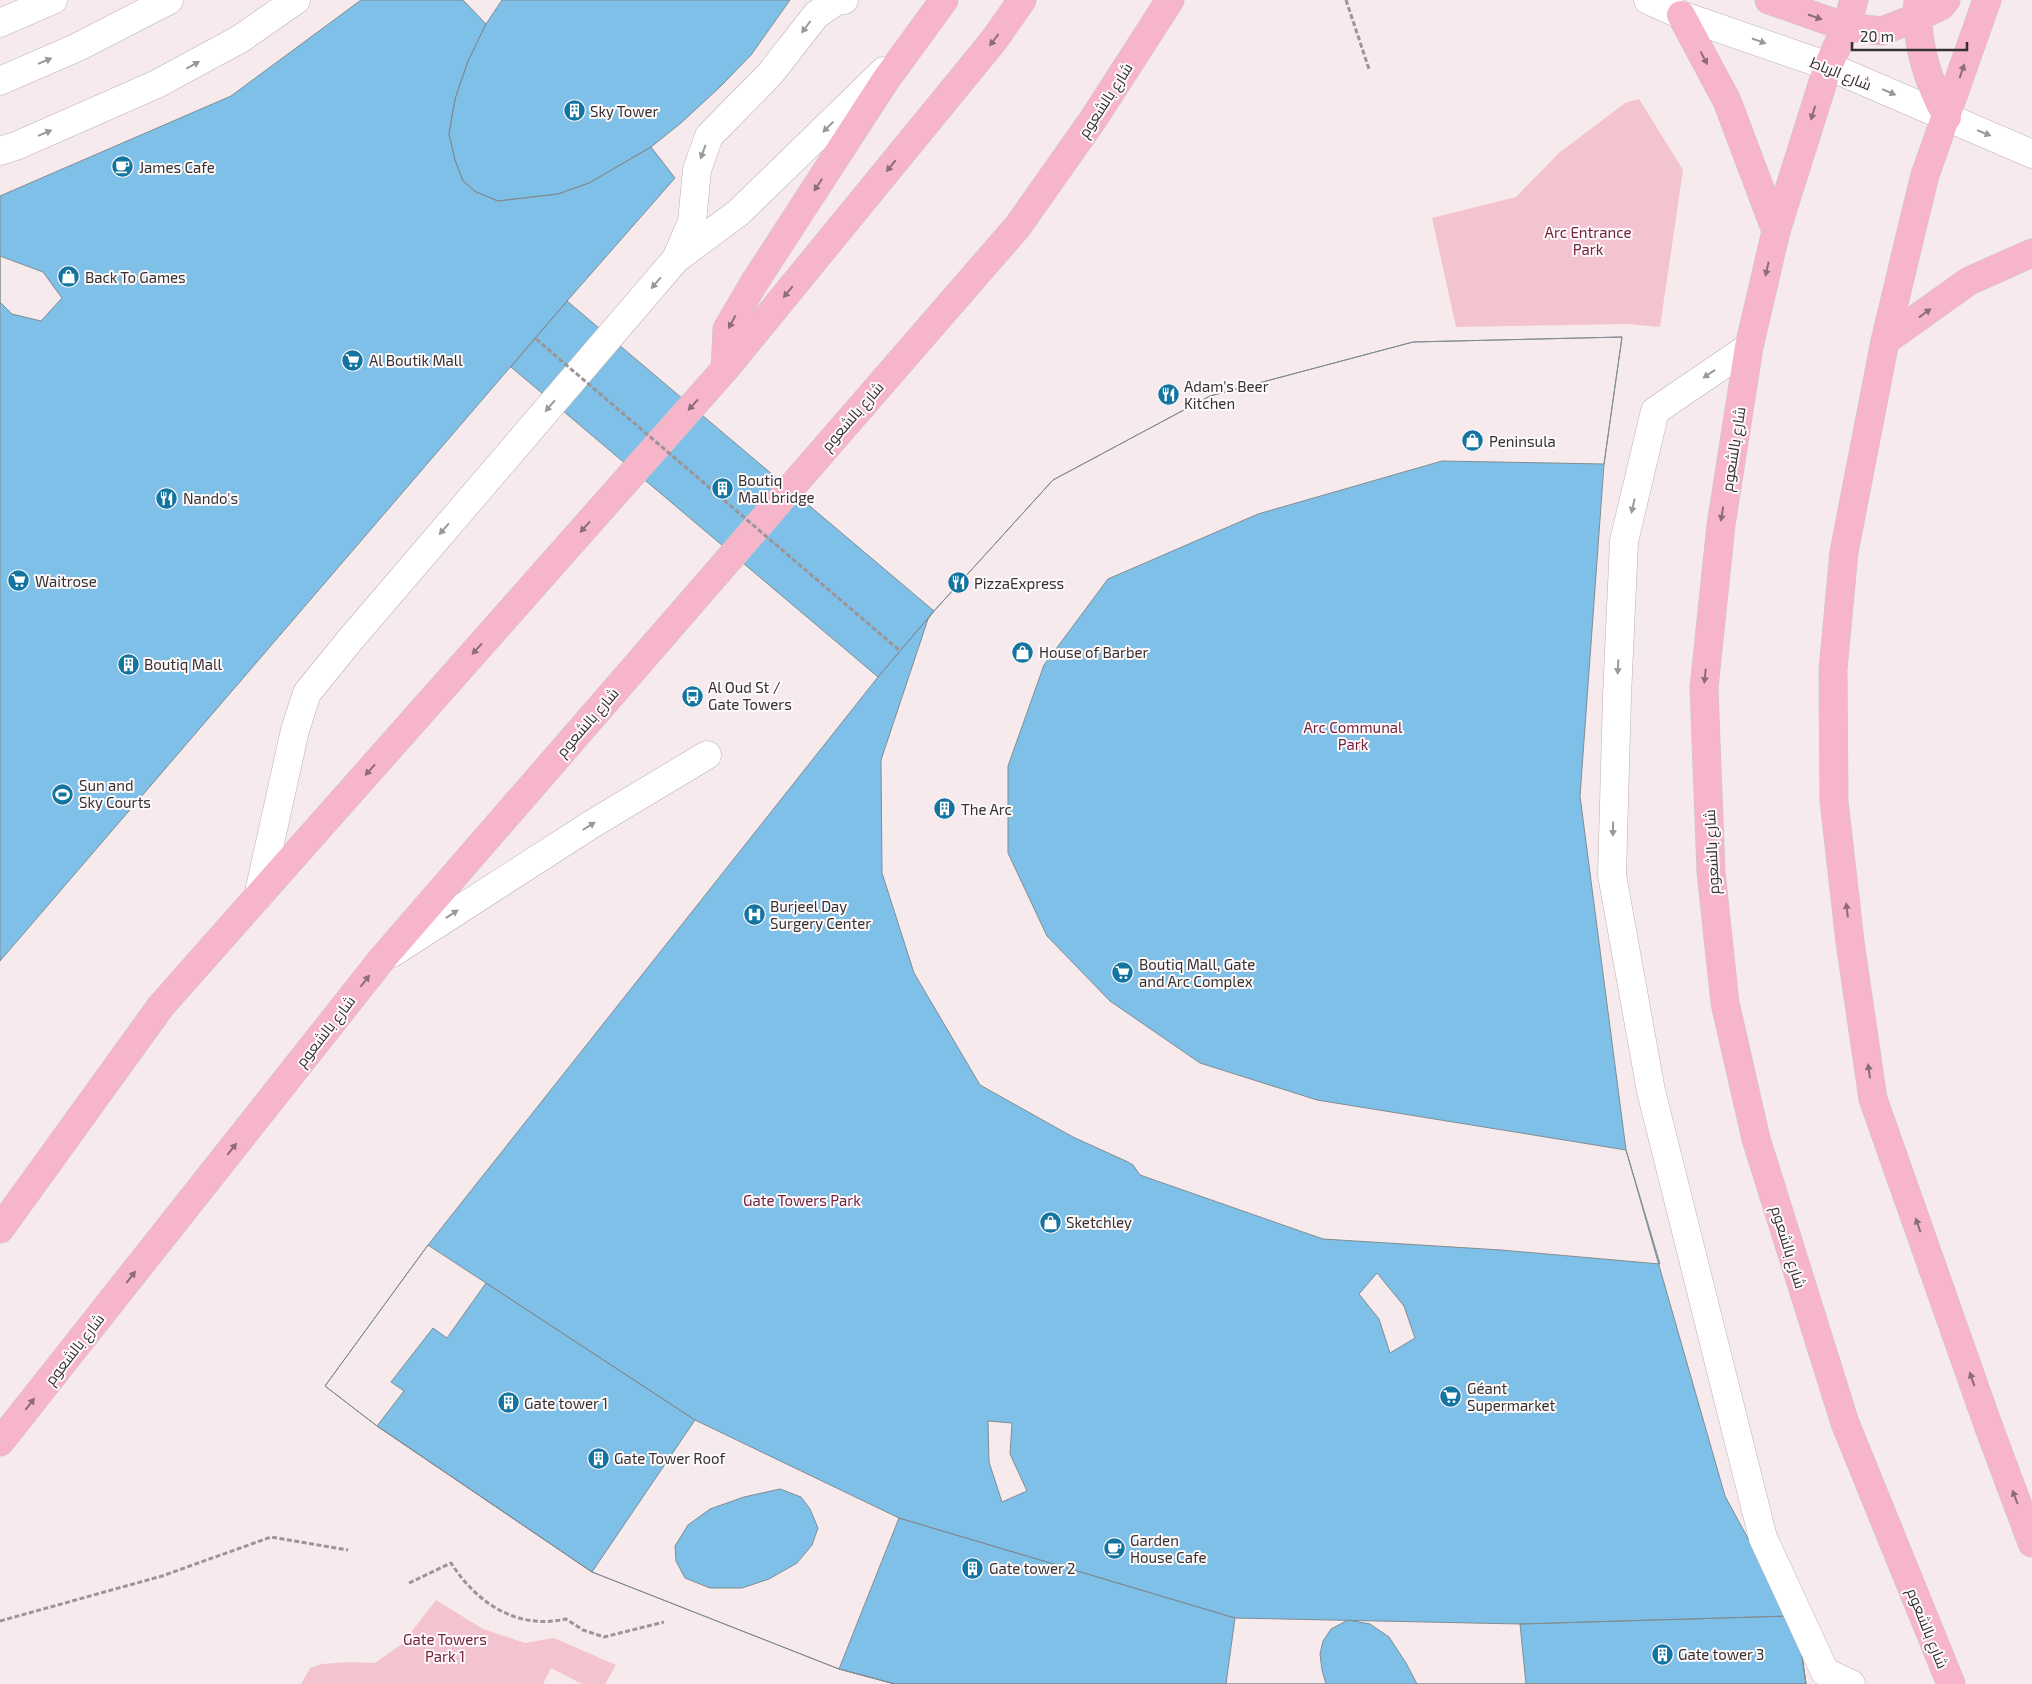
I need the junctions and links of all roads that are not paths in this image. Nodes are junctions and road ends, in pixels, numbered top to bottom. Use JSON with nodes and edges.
{"nodes":[{"id":1,"x":54,"y":0,"type":"edge"},
{"id":2,"x":169,"y":0,"type":"edge"},
{"id":3,"x":296,"y":0,"type":"edge"},
{"id":4,"x":844,"y":0,"type":"edge"},
{"id":5,"x":944,"y":0,"type":"edge"},
{"id":6,"x":1022,"y":0,"type":"edge"},
{"id":7,"x":1170,"y":0,"type":"edge"},
{"id":8,"x":1648,"y":0,"type":"edge"},
{"id":9,"x":1769,"y":0,"type":"edge"},
{"id":10,"x":1854,"y":0,"type":"edge"},
{"id":11,"x":1946,"y":0,"type":"edge"},
{"id":12,"x":1986,"y":0,"type":"edge"},
{"id":13,"x":1918,"y":8,"type":"edge"},
{"id":14,"x":1681,"y":15,"type":"junction"},
{"id":15,"x":0,"y":23,"type":"edge"},
{"id":16,"x":1846,"y":27,"type":"junction"},
{"id":17,"x":912,"y":44,"type":"junction"},
{"id":18,"x":1828,"y":66,"type":"junction"},
{"id":19,"x":0,"y":81,"type":"edge"},
{"id":20,"x":1947,"y":118,"type":"junction"},
{"id":21,"x":0,"y":151,"type":"edge"},
{"id":22,"x":2032,"y":154,"type":"edge"},
{"id":23,"x":1776,"y":231,"type":"junction"},
{"id":24,"x":2032,"y":253,"type":"edge"},
{"id":25,"x":676,"y":259,"type":"junction"},
{"id":26,"x":1885,"y":341,"type":"junction"},
{"id":27,"x":1749,"y":347,"type":"junction"},
{"id":28,"x":725,"y":369,"type":"junction"},
{"id":29,"x":706,"y":755,"type":"dead end"},
{"id":30,"x":258,"y":897,"type":"junction"},
{"id":31,"x":382,"y":959,"type":"junction"},
{"id":32,"x":0,"y":1229,"type":"edge"},
{"id":33,"x":0,"y":1442,"type":"edge"},
{"id":34,"x":2032,"y":1543,"type":"edge"},
{"id":35,"x":1851,"y":1684,"type":"edge"},
{"id":36,"x":1951,"y":1684,"type":"edge"}],
"edges":[{"from":1,"to":15,"type":"street"},
{"from":19,"to":2,"type":"street","one_way":true},
{"from":21,"to":3,"type":"street","one_way":true},
{"from":4,"to":25,"type":"street","one_way":true},
{"from":5,"to":17,"type":"main road"},
{"from":6,"to":28,"type":"main road","one_way":true},
{"from":7,"to":31,"type":"main road","name":"شارع بالشعوم"},
{"from":8,"to":14,"type":"street","name":"شارع الرباط"},
{"from":9,"to":16,"type":"main road","one_way":true},
{"from":10,"to":16,"type":"main road","name":"شارع بالشعوم"},
{"from":11,"to":13,"type":"main road"},
{"from":20,"to":12,"type":"main road","one_way":true},
{"from":13,"to":16,"type":"main road"},
{"from":13,"to":20,"type":"main road"},
{"from":14,"to":18,"type":"street","name":"شارع الرباط","one_way":true},
{"from":14,"to":23,"type":"main road","one_way":true},
{"from":16,"to":18,"type":"main road","name":"شارع بالشعوم"},
{"from":17,"to":25,"type":"street","one_way":true},
{"from":17,"to":28,"type":"main road","one_way":true},
{"from":18,"to":20,"type":"street","name":"شارع الرباط","one_way":true},
{"from":18,"to":23,"type":"main road","name":"شارع بالشعوم","one_way":true},
{"from":20,"to":22,"type":"street","name":"شارع الرباط","one_way":true},
{"from":20,"to":26,"type":"main road"},
{"from":23,"to":27,"type":"main road","name":"شارع بالشعوم","one_way":true},
{"from":26,"to":24,"type":"main road","one_way":true},
{"from":25,"to":30,"type":"street","one_way":true},
{"from":34,"to":26,"type":"main road","one_way":true},
{"from":27,"to":35,"type":"street","one_way":true},
{"from":27,"to":36,"type":"main road","name":"شارع بالشعوم","one_way":true},
{"from":28,"to":30,"type":"main road","one_way":true},
{"from":31,"to":29,"type":"street","one_way":true},
{"from":30,"to":32,"type":"main road"},
{"from":33,"to":31,"type":"main road","name":"شارع بالشعوم","one_way":true}]}
